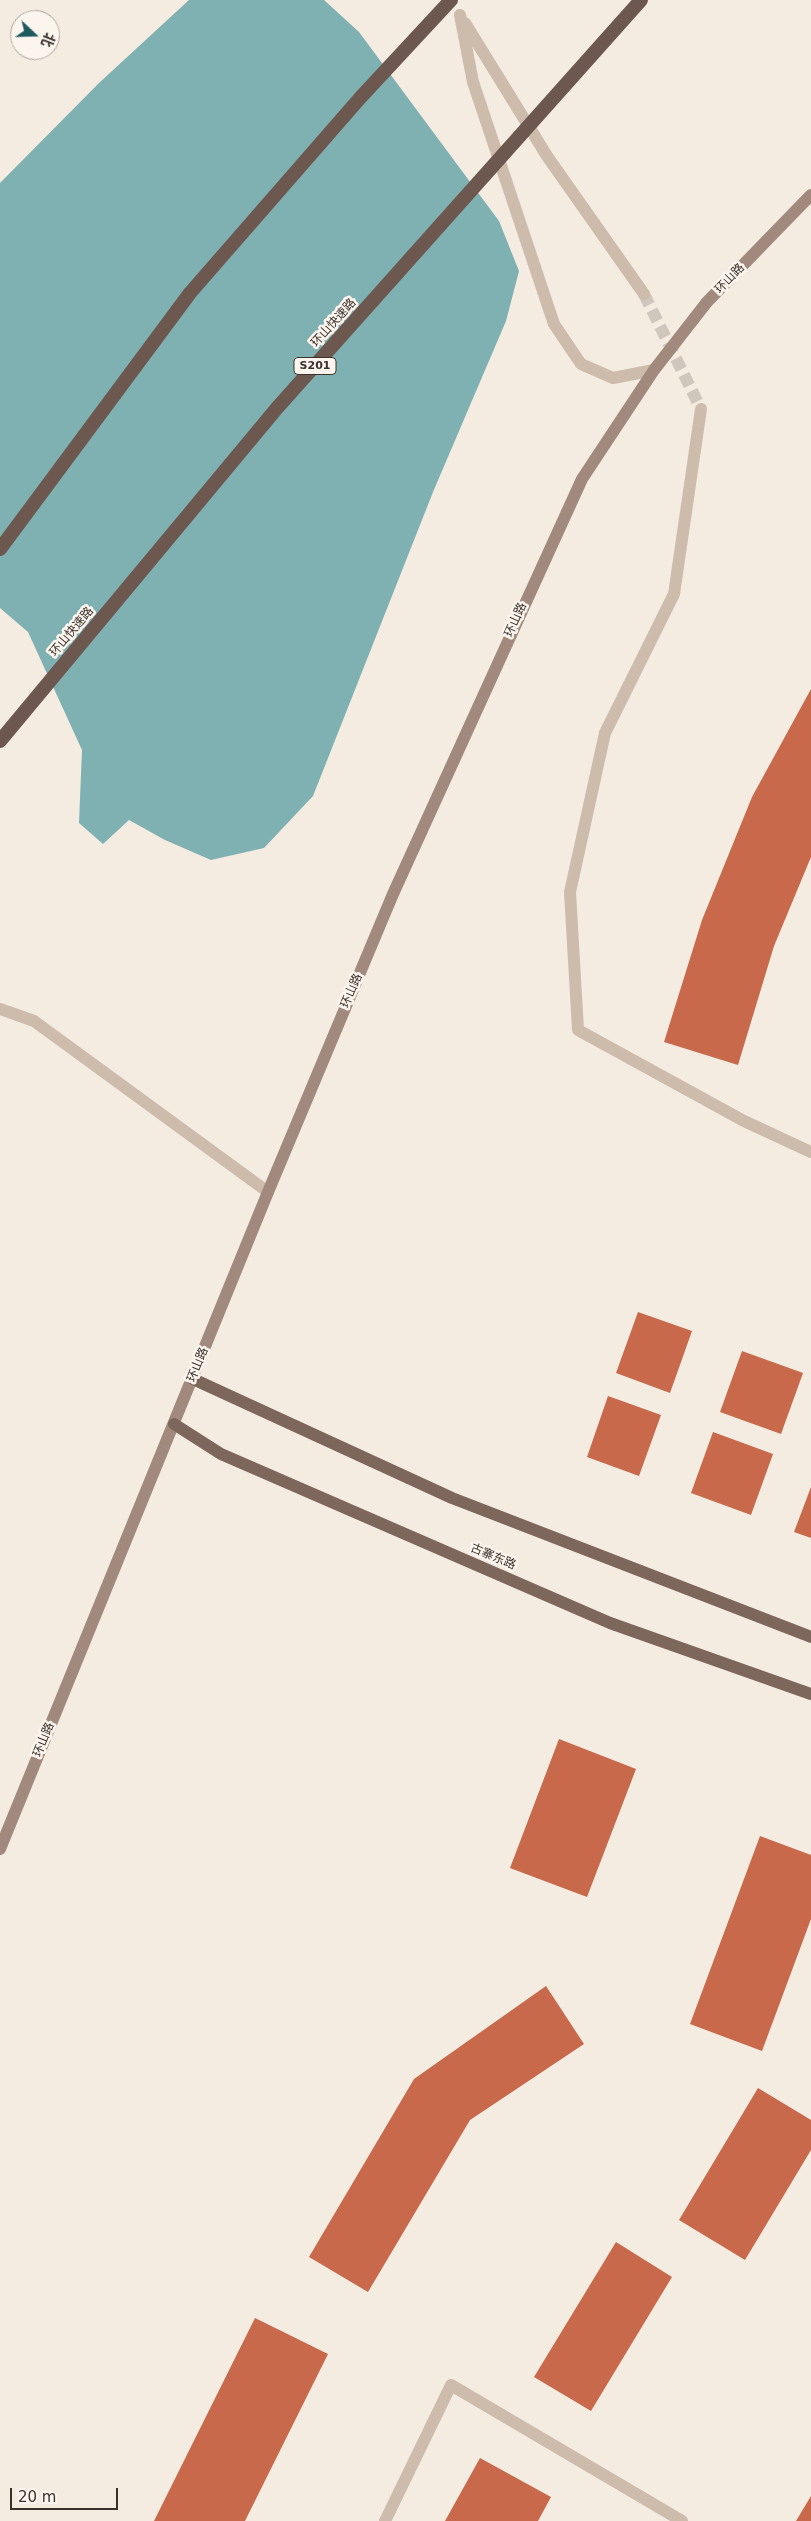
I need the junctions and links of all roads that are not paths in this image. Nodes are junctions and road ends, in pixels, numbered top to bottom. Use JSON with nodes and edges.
{"nodes":[{"id":1,"x":451,"y":0,"type":"edge"},
{"id":2,"x":641,"y":0,"type":"edge"},
{"id":3,"x":460,"y":15,"type":"junction"},
{"id":4,"x":811,"y":195,"type":"edge"},
{"id":5,"x":644,"y":294,"type":"tunnel mouth"},
{"id":6,"x":654,"y":370,"type":"junction"},
{"id":7,"x":701,"y":409,"type":"tunnel mouth"},
{"id":8,"x":0,"y":550,"type":"edge"},
{"id":9,"x":0,"y":742,"type":"edge"},
{"id":10,"x":0,"y":1008,"type":"edge"},
{"id":11,"x":811,"y":1152,"type":"edge"},
{"id":12,"x":268,"y":1192,"type":"junction"},
{"id":13,"x":193,"y":1379,"type":"junction"},
{"id":14,"x":174,"y":1424,"type":"junction"},
{"id":15,"x":811,"y":1637,"type":"edge"},
{"id":16,"x":811,"y":1694,"type":"edge"},
{"id":17,"x":0,"y":1849,"type":"edge"},
{"id":18,"x":385,"y":2521,"type":"edge"},
{"id":19,"x":682,"y":2521,"type":"edge"}],
"edges":[{"from":1,"to":3,"type":"street"},
{"from":1,"to":8,"type":"highway","bridge":true},
{"from":2,"to":9,"type":"highway","name":"环山快速路","number":"S201","bridge":true},
{"from":3,"to":5,"type":"street"},
{"from":3,"to":6,"type":"street"},
{"from":4,"to":6,"type":"main road","name":"环山路"},
{"from":6,"to":12,"type":"main road","name":"环山路"},
{"from":7,"to":11,"type":"street"},
{"from":10,"to":12,"type":"street"},
{"from":12,"to":13,"type":"main road","name":"环山路"},
{"from":13,"to":14,"type":"main road","name":"环山路"},
{"from":13,"to":15,"type":"main road"},
{"from":14,"to":16,"type":"main road","name":"古寨东路"},
{"from":14,"to":17,"type":"main road","name":"环山路"},
{"from":18,"to":19,"type":"street"}]}
